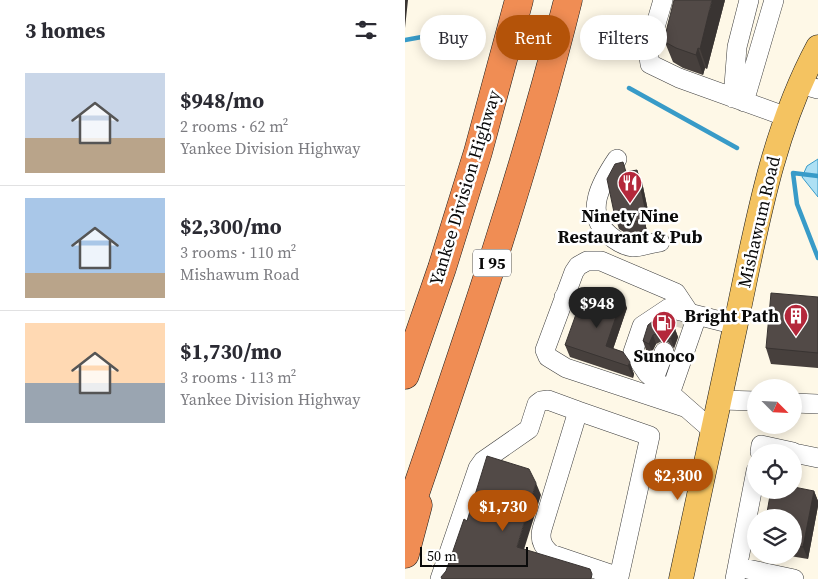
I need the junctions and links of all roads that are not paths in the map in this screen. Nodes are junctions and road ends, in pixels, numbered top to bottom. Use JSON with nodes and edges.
{"nodes":[{"id":1,"x":519,"y":0,"type":"edge"},
{"id":2,"x":568,"y":0,"type":"edge"},
{"id":3,"x":663,"y":0,"type":"edge"},
{"id":4,"x":749,"y":0,"type":"edge"},
{"id":5,"x":774,"y":0,"type":"edge"},
{"id":6,"x":818,"y":47,"type":"edge"},
{"id":7,"x":809,"y":86,"type":"edge"},
{"id":8,"x":739,"y":100,"type":"junction"},
{"id":9,"x":787,"y":117,"type":"junction"},
{"id":10,"x":617,"y":159,"type":"dead end"},
{"id":11,"x":660,"y":242,"type":"dead end"},
{"id":12,"x":564,"y":297,"type":"junction"},
{"id":13,"x":597,"y":308,"type":"edge"},
{"id":14,"x":694,"y":315,"type":"junction"},
{"id":15,"x":735,"y":326,"type":"junction"},
{"id":16,"x":663,"y":352,"type":"tunnel mouth"},
{"id":17,"x":405,"y":375,"type":"edge"},
{"id":18,"x":654,"y":379,"type":"junction"},
{"id":19,"x":670,"y":394,"type":"junction"},
{"id":20,"x":448,"y":398,"type":"junction"},
{"id":21,"x":719,"y":400,"type":"junction"},
{"id":22,"x":747,"y":401,"type":"edge"},
{"id":23,"x":803,"y":403,"type":"edge"},
{"id":24,"x":818,"y":404,"type":"edge"},
{"id":25,"x":687,"y":408,"type":"junction"},
{"id":26,"x":578,"y":411,"type":"junction"},
{"id":27,"x":713,"y":431,"type":"junction"},
{"id":28,"x":802,"y":455,"type":"edge"},
{"id":29,"x":818,"y":458,"type":"edge"},
{"id":30,"x":751,"y":499,"type":"edge"},
{"id":31,"x":405,"y":523,"type":"edge"},
{"id":32,"x":405,"y":554,"type":"edge"},
{"id":33,"x":737,"y":573,"type":"edge"},
{"id":34,"x":622,"y":578,"type":"edge"},
{"id":35,"x":440,"y":579,"type":"edge"},
{"id":36,"x":681,"y":579,"type":"edge"},
{"id":37,"x":794,"y":579,"type":"edge"}],
"edges":[{"from":1,"to":17,"type":"highway","name":"Yankee Division Highway","number":"I 95"},
{"from":2,"to":20,"type":"highway","number":"I 95"},
{"from":3,"to":8,"type":"lane"},
{"from":4,"to":8,"type":"lane"},
{"from":5,"to":8,"type":"lane"},
{"from":6,"to":7,"type":"main road","name":"Mishawum Road"},
{"from":7,"to":9,"type":"main road","name":"Mishawum Road"},
{"from":8,"to":9,"type":"lane"},
{"from":9,"to":15,"type":"main road","name":"Mishawum Road"},
{"from":10,"to":11,"type":"lane"},
{"from":12,"to":13,"type":"lane"},
{"from":12,"to":14,"type":"lane"},
{"from":12,"to":25,"type":"lane"},
{"from":14,"to":15,"type":"lane"},
{"from":14,"to":18,"type":"lane"},
{"from":14,"to":19,"type":"lane"},
{"from":15,"to":21,"type":"main road","name":"Mishawum Road"},
{"from":16,"to":18,"type":"lane"},
{"from":18,"to":19,"type":"lane"},
{"from":19,"to":25,"type":"lane"},
{"from":20,"to":31,"type":"highway","number":"I 95"},
{"from":20,"to":32,"type":"highway"},
{"from":21,"to":22,"type":"lane"},
{"from":21,"to":27,"type":"main road","name":"Mishawum Road"},
{"from":23,"to":24,"type":"lane"},
{"from":25,"to":27,"type":"lane"},
{"from":26,"to":34,"type":"lane"},
{"from":26,"to":34,"type":"lane"},
{"from":26,"to":35,"type":"lane"},
{"from":27,"to":36,"type":"main road","name":"Mishawum Road"},
{"from":28,"to":29,"type":"lane"},
{"from":30,"to":33,"type":"lane"},
{"from":33,"to":37,"type":"lane"}]}
